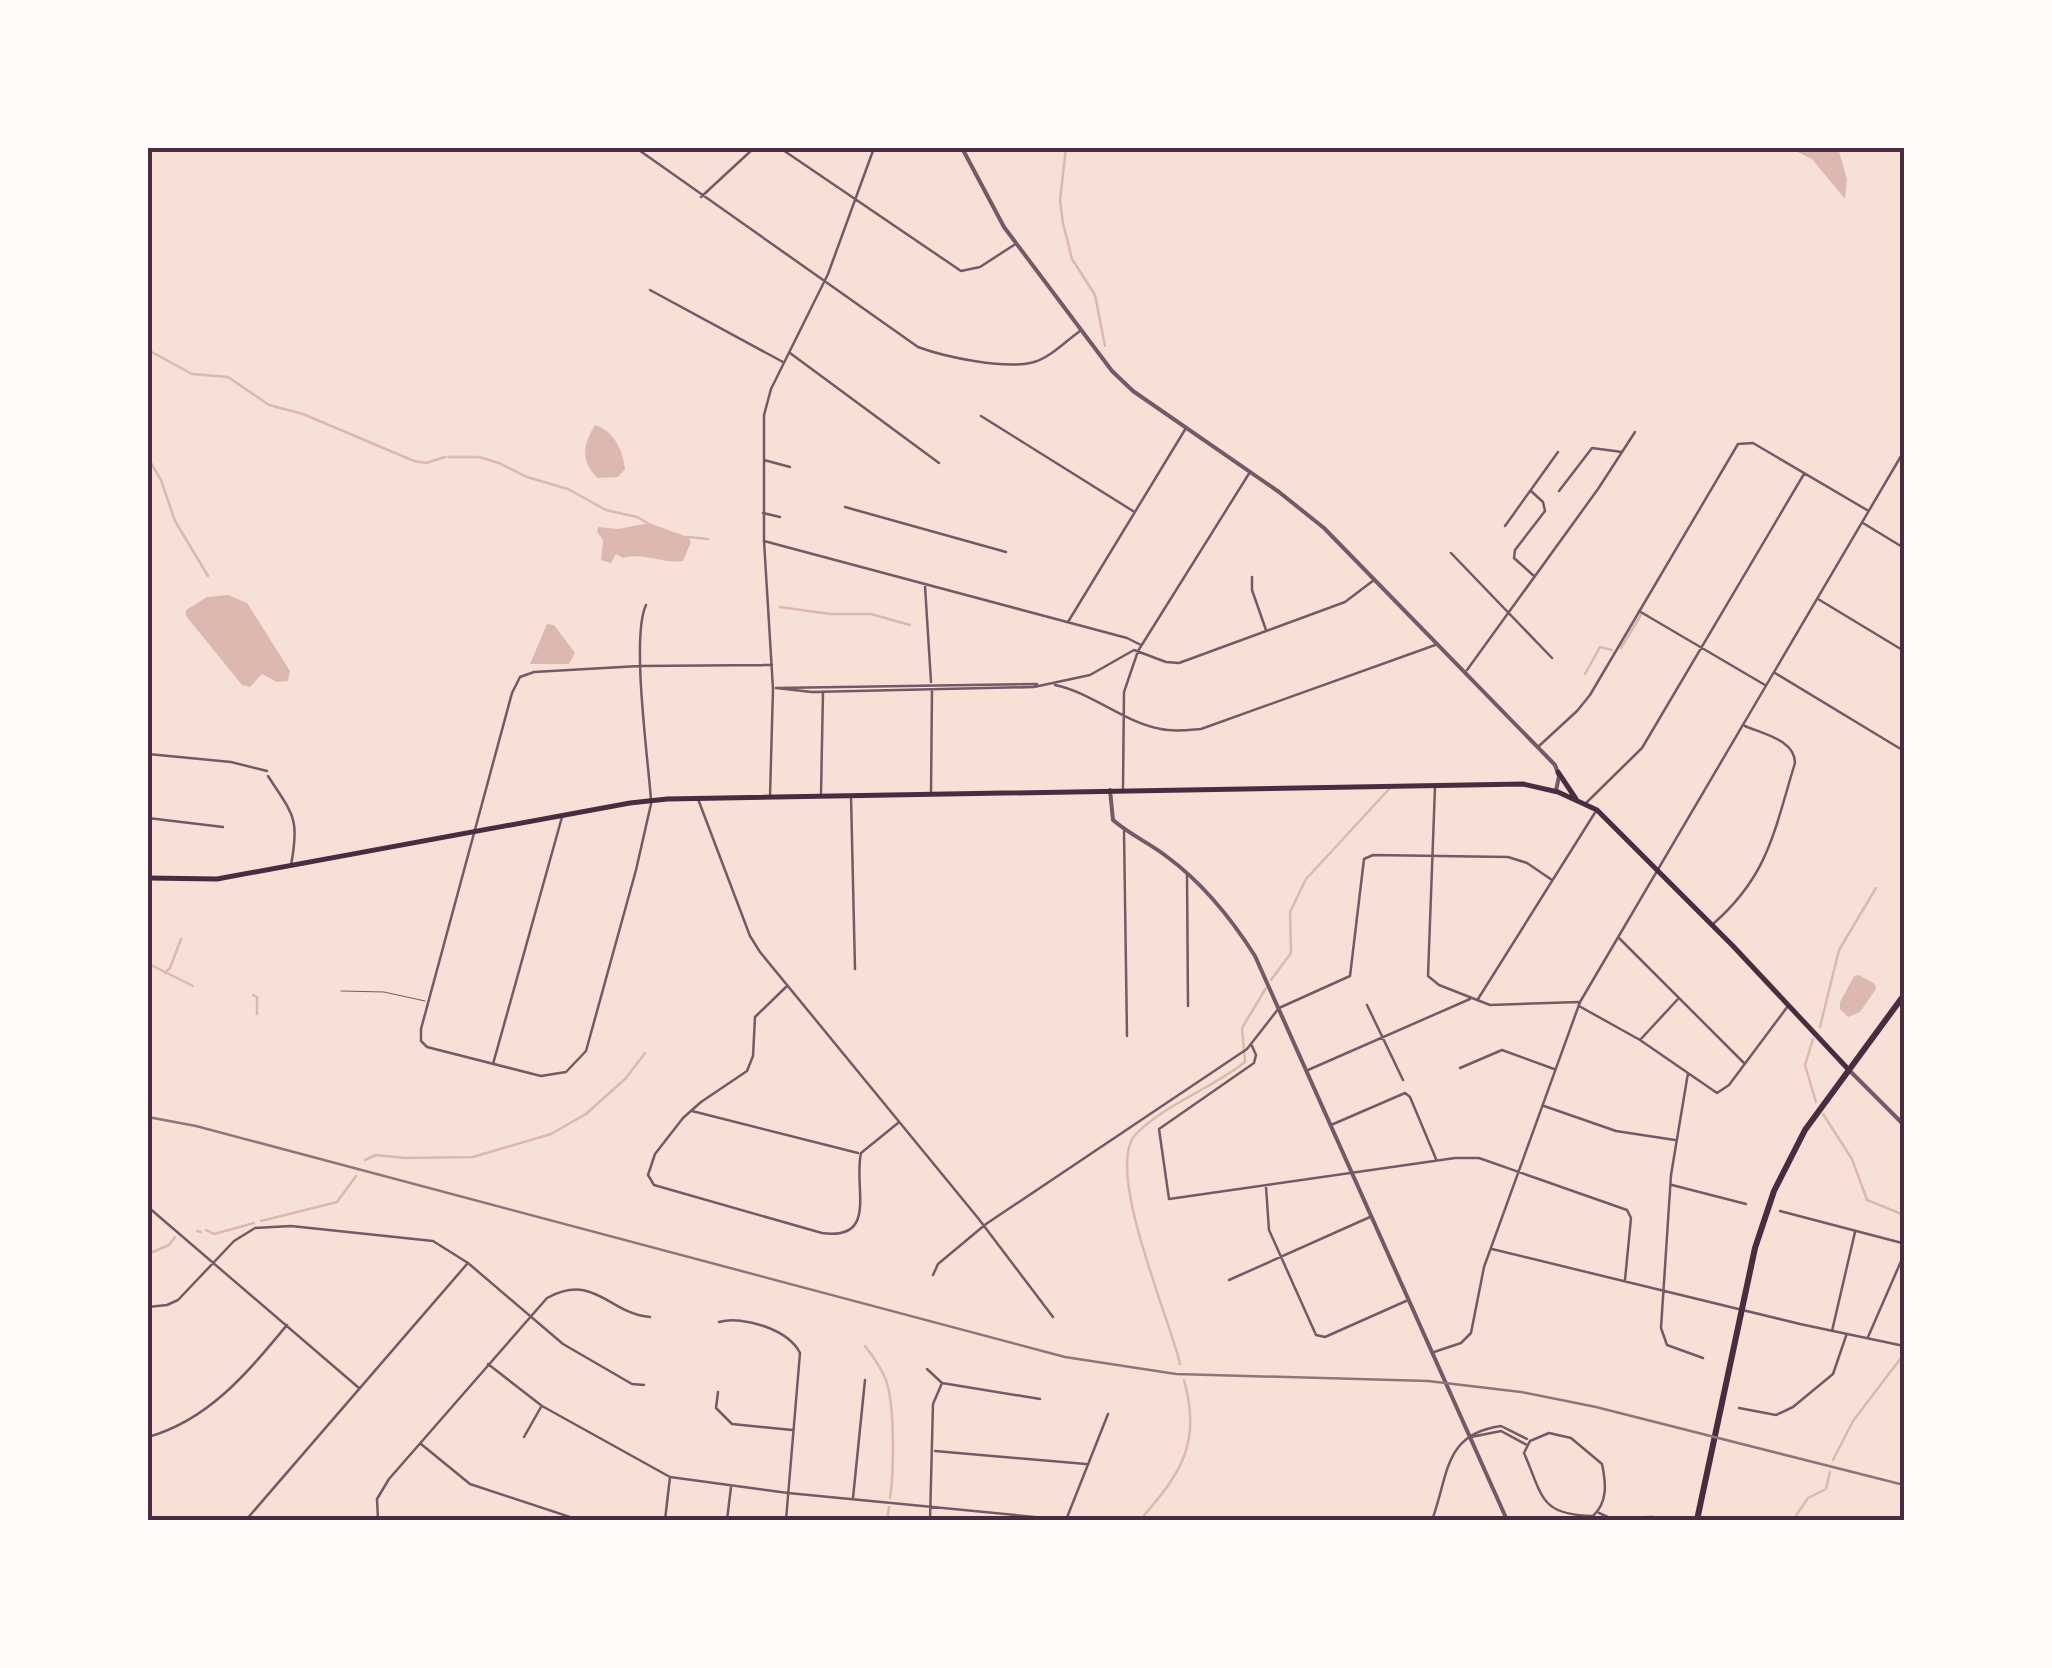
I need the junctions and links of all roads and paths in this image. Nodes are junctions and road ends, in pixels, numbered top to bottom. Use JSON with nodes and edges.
{"nodes":[{"id":1,"x":636,"y":148,"type":"edge"},
{"id":2,"x":754,"y":148,"type":"edge"},
{"id":3,"x":780,"y":148,"type":"edge"},
{"id":4,"x":874,"y":148,"type":"edge"},
{"id":5,"x":962,"y":148,"type":"edge"},
{"id":6,"x":701,"y":196,"type":"junction"},
{"id":7,"x":856,"y":200,"type":"junction"},
{"id":8,"x":1016,"y":244,"type":"junction"},
{"id":9,"x":824,"y":282,"type":"junction"},
{"id":10,"x":650,"y":290,"type":"dead end"},
{"id":11,"x":1080,"y":332,"type":"junction"},
{"id":12,"x":789,"y":352,"type":"junction"},
{"id":13,"x":784,"y":362,"type":"junction"},
{"id":14,"x":982,"y":416,"type":"dead end"},
{"id":15,"x":1186,"y":428,"type":"junction"},
{"id":16,"x":1635,"y":432,"type":"dead end"},
{"id":17,"x":1904,"y":451,"type":"edge"},
{"id":18,"x":1558,"y":452,"type":"dead end"},
{"id":19,"x":1624,"y":452,"type":"junction"},
{"id":20,"x":762,"y":460,"type":"junction"},
{"id":21,"x":939,"y":464,"type":"dead end"},
{"id":22,"x":790,"y":467,"type":"dead end"},
{"id":23,"x":1250,"y":472,"type":"junction"},
{"id":24,"x":1804,"y":473,"type":"junction"},
{"id":25,"x":1559,"y":490,"type":"dead end"},
{"id":26,"x":1531,"y":491,"type":"junction"},
{"id":27,"x":845,"y":507,"type":"dead end"},
{"id":28,"x":1134,"y":511,"type":"junction"},
{"id":29,"x":1868,"y":511,"type":"junction"},
{"id":30,"x":763,"y":513,"type":"junction"},
{"id":31,"x":780,"y":518,"type":"dead end"},
{"id":32,"x":1862,"y":522,"type":"junction"},
{"id":33,"x":1505,"y":526,"type":"dead end"},
{"id":34,"x":764,"y":541,"type":"junction"},
{"id":35,"x":1904,"y":548,"type":"edge"},
{"id":36,"x":1006,"y":552,"type":"dead end"},
{"id":37,"x":1451,"y":553,"type":"dead end"},
{"id":38,"x":1535,"y":576,"type":"junction"},
{"id":39,"x":1252,"y":577,"type":"dead end"},
{"id":40,"x":1375,"y":578,"type":"junction"},
{"id":41,"x":925,"y":586,"type":"junction"},
{"id":42,"x":1817,"y":599,"type":"junction"},
{"id":43,"x":646,"y":604,"type":"dead end"},
{"id":44,"x":1639,"y":611,"type":"junction"},
{"id":45,"x":1508,"y":613,"type":"junction"},
{"id":46,"x":1067,"y":623,"type":"junction"},
{"id":47,"x":1266,"y":632,"type":"junction"},
{"id":48,"x":1439,"y":644,"type":"junction"},
{"id":49,"x":1141,"y":646,"type":"junction"},
{"id":50,"x":1702,"y":647,"type":"junction"},
{"id":51,"x":1904,"y":650,"type":"edge"},
{"id":52,"x":1138,"y":652,"type":"junction"},
{"id":53,"x":1552,"y":658,"type":"dead end"},
{"id":54,"x":772,"y":665,"type":"junction"},
{"id":55,"x":641,"y":666,"type":"junction"},
{"id":56,"x":1466,"y":672,"type":"junction"},
{"id":57,"x":1774,"y":673,"type":"junction"},
{"id":58,"x":931,"y":683,"type":"junction"},
{"id":59,"x":1038,"y":684,"type":"junction"},
{"id":60,"x":1049,"y":684,"type":"junction"},
{"id":61,"x":1766,"y":686,"type":"junction"},
{"id":62,"x":774,"y":688,"type":"junction"},
{"id":63,"x":822,"y":688,"type":"junction"},
{"id":64,"x":932,"y":689,"type":"junction"},
{"id":65,"x":1122,"y":714,"type":"junction"},
{"id":66,"x":1743,"y":726,"type":"junction"},
{"id":67,"x":1538,"y":747,"type":"junction"},
{"id":68,"x":1904,"y":751,"type":"edge"},
{"id":69,"x":148,"y":754,"type":"edge"},
{"id":70,"x":1558,"y":772,"type":"junction"},
{"id":71,"x":1436,"y":783,"type":"junction"},
{"id":72,"x":1123,"y":789,"type":"junction"},
{"id":73,"x":1110,"y":790,"type":"junction"},
{"id":74,"x":1556,"y":791,"type":"junction"},
{"id":75,"x":931,"y":794,"type":"junction"},
{"id":76,"x":851,"y":795,"type":"junction"},
{"id":77,"x":770,"y":796,"type":"junction"},
{"id":78,"x":821,"y":796,"type":"junction"},
{"id":79,"x":698,"y":798,"type":"junction"},
{"id":80,"x":651,"y":800,"type":"junction"},
{"id":81,"x":1582,"y":803,"type":"junction"},
{"id":82,"x":1596,"y":810,"type":"junction"},
{"id":83,"x":562,"y":815,"type":"junction"},
{"id":84,"x":148,"y":818,"type":"edge"},
{"id":85,"x":223,"y":827,"type":"dead end"},
{"id":86,"x":1124,"y":830,"type":"junction"},
{"id":87,"x":473,"y":832,"type":"junction"},
{"id":88,"x":1432,"y":855,"type":"junction"},
{"id":89,"x":290,"y":866,"type":"junction"},
{"id":90,"x":1658,"y":870,"type":"junction"},
{"id":91,"x":1186,"y":872,"type":"junction"},
{"id":92,"x":148,"y":878,"type":"edge"},
{"id":93,"x":1552,"y":880,"type":"junction"},
{"id":94,"x":1712,"y":924,"type":"junction"},
{"id":95,"x":1618,"y":936,"type":"junction"},
{"id":96,"x":855,"y":968,"type":"dead end"},
{"id":97,"x":787,"y":986,"type":"junction"},
{"id":98,"x":341,"y":991,"type":"dead end"},
{"id":99,"x":1904,"y":995,"type":"edge"},
{"id":100,"x":1471,"y":998,"type":"junction"},
{"id":101,"x":1679,"y":998,"type":"junction"},
{"id":102,"x":1478,"y":1000,"type":"junction"},
{"id":103,"x":428,"y":1003,"type":"junction"},
{"id":104,"x":1580,"y":1004,"type":"junction"},
{"id":105,"x":1368,"y":1005,"type":"dead end"},
{"id":106,"x":1789,"y":1005,"type":"junction"},
{"id":107,"x":1188,"y":1006,"type":"dead end"},
{"id":108,"x":1279,"y":1008,"type":"junction"},
{"id":109,"x":1126,"y":1036,"type":"dead end"},
{"id":110,"x":1383,"y":1037,"type":"junction"},
{"id":111,"x":1640,"y":1040,"type":"junction"},
{"id":112,"x":1252,"y":1045,"type":"junction"},
{"id":113,"x":492,"y":1064,"type":"junction"},
{"id":114,"x":1745,"y":1064,"type":"junction"},
{"id":115,"x":1460,"y":1068,"type":"dead end"},
{"id":116,"x":1848,"y":1069,"type":"junction"},
{"id":117,"x":1307,"y":1070,"type":"junction"},
{"id":118,"x":1555,"y":1070,"type":"junction"},
{"id":119,"x":1688,"y":1073,"type":"junction"},
{"id":120,"x":1403,"y":1080,"type":"dead end"},
{"id":121,"x":1542,"y":1105,"type":"junction"},
{"id":122,"x":690,"y":1111,"type":"junction"},
{"id":123,"x":900,"y":1122,"type":"junction"},
{"id":124,"x":1904,"y":1124,"type":"edge"},
{"id":125,"x":1332,"y":1125,"type":"junction"},
{"id":126,"x":1676,"y":1140,"type":"junction"},
{"id":127,"x":861,"y":1152,"type":"junction"},
{"id":128,"x":1436,"y":1161,"type":"junction"},
{"id":129,"x":1518,"y":1171,"type":"junction"},
{"id":130,"x":1352,"y":1173,"type":"junction"},
{"id":131,"x":1671,"y":1184,"type":"junction"},
{"id":132,"x":1266,"y":1186,"type":"junction"},
{"id":133,"x":1746,"y":1204,"type":"dead end"},
{"id":134,"x":148,"y":1206,"type":"edge"},
{"id":135,"x":1780,"y":1211,"type":"dead end"},
{"id":136,"x":1372,"y":1216,"type":"junction"},
{"id":137,"x":984,"y":1226,"type":"junction"},
{"id":138,"x":1856,"y":1231,"type":"junction"},
{"id":139,"x":1490,"y":1249,"type":"junction"},
{"id":140,"x":1282,"y":1256,"type":"junction"},
{"id":141,"x":215,"y":1262,"type":"junction"},
{"id":142,"x":468,"y":1263,"type":"junction"},
{"id":143,"x":932,"y":1275,"type":"dead end"},
{"id":144,"x":1229,"y":1280,"type":"dead end"},
{"id":145,"x":1625,"y":1280,"type":"junction"},
{"id":146,"x":1664,"y":1290,"type":"junction"},
{"id":147,"x":1408,"y":1300,"type":"junction"},
{"id":148,"x":148,"y":1307,"type":"edge"},
{"id":149,"x":1742,"y":1309,"type":"junction"},
{"id":150,"x":530,"y":1316,"type":"junction"},
{"id":151,"x":650,"y":1317,"type":"dead end"},
{"id":152,"x":1053,"y":1317,"type":"dead end"},
{"id":153,"x":719,"y":1322,"type":"dead end"},
{"id":154,"x":287,"y":1324,"type":"junction"},
{"id":155,"x":1832,"y":1332,"type":"junction"},
{"id":156,"x":1846,"y":1335,"type":"junction"},
{"id":157,"x":1867,"y":1339,"type":"junction"},
{"id":158,"x":1904,"y":1346,"type":"edge"},
{"id":159,"x":1432,"y":1352,"type":"junction"},
{"id":160,"x":1703,"y":1358,"type":"dead end"},
{"id":161,"x":488,"y":1364,"type":"junction"},
{"id":162,"x":927,"y":1368,"type":"dead end"},
{"id":163,"x":865,"y":1380,"type":"dead end"},
{"id":164,"x":942,"y":1383,"type":"junction"},
{"id":165,"x":644,"y":1385,"type":"dead end"},
{"id":166,"x":359,"y":1388,"type":"junction"},
{"id":167,"x":718,"y":1392,"type":"dead end"},
{"id":168,"x":1040,"y":1399,"type":"dead end"},
{"id":169,"x":542,"y":1406,"type":"junction"},
{"id":170,"x":1739,"y":1408,"type":"dead end"},
{"id":171,"x":1108,"y":1414,"type":"dead end"},
{"id":172,"x":794,"y":1431,"type":"junction"},
{"id":173,"x":148,"y":1437,"type":"edge"},
{"id":174,"x":524,"y":1437,"type":"dead end"},
{"id":175,"x":1470,"y":1437,"type":"junction"},
{"id":176,"x":420,"y":1443,"type":"junction"},
{"id":177,"x":1529,"y":1443,"type":"junction"},
{"id":178,"x":934,"y":1450,"type":"junction"},
{"id":179,"x":1088,"y":1464,"type":"junction"},
{"id":180,"x":670,"y":1476,"type":"junction"},
{"id":181,"x":731,"y":1486,"type":"junction"},
{"id":182,"x":788,"y":1493,"type":"junction"},
{"id":183,"x":853,"y":1500,"type":"junction"},
{"id":184,"x":931,"y":1507,"type":"junction"},
{"id":185,"x":1598,"y":1512,"type":"junction"},
{"id":186,"x":1653,"y":1517,"type":"dead end"},
{"id":187,"x":246,"y":1520,"type":"edge"},
{"id":188,"x":378,"y":1520,"type":"edge"},
{"id":189,"x":579,"y":1520,"type":"edge"},
{"id":190,"x":665,"y":1520,"type":"edge"},
{"id":191,"x":727,"y":1520,"type":"edge"},
{"id":192,"x":786,"y":1520,"type":"edge"},
{"id":193,"x":930,"y":1520,"type":"edge"},
{"id":194,"x":1066,"y":1520,"type":"edge"},
{"id":195,"x":1432,"y":1520,"type":"edge"},
{"id":196,"x":1507,"y":1520,"type":"edge"},
{"id":197,"x":1697,"y":1520,"type":"edge"}],
"edges":[{"from":1,"to":6,"type":"street"},
{"from":2,"to":6,"type":"street"},
{"from":3,"to":7,"type":"street"},
{"from":4,"to":7,"type":"street"},
{"from":5,"to":8,"type":"street"},
{"from":6,"to":9,"type":"street"},
{"from":7,"to":8,"type":"street"},
{"from":7,"to":9,"type":"street"},
{"from":8,"to":11,"type":"street"},
{"from":9,"to":11,"type":"street"},
{"from":9,"to":12,"type":"street"},
{"from":10,"to":13,"type":"street"},
{"from":11,"to":15,"type":"street"},
{"from":12,"to":13,"type":"street"},
{"from":12,"to":21,"type":"street"},
{"from":13,"to":20,"type":"street"},
{"from":14,"to":28,"type":"street"},
{"from":15,"to":23,"type":"street"},
{"from":15,"to":28,"type":"street"},
{"from":16,"to":19,"type":"street"},
{"from":17,"to":29,"type":"street"},
{"from":18,"to":26,"type":"street"},
{"from":19,"to":25,"type":"street"},
{"from":19,"to":38,"type":"street"},
{"from":20,"to":22,"type":"street"},
{"from":20,"to":30,"type":"street"},
{"from":23,"to":40,"type":"street"},
{"from":23,"to":49,"type":"street"},
{"from":24,"to":29,"type":"street"},
{"from":24,"to":44,"type":"street"},
{"from":24,"to":50,"type":"street"},
{"from":26,"to":33,"type":"street"},
{"from":26,"to":38,"type":"street"},
{"from":27,"to":36,"type":"street"},
{"from":28,"to":46,"type":"street"},
{"from":29,"to":32,"type":"street"},
{"from":30,"to":31,"type":"street"},
{"from":30,"to":34,"type":"street"},
{"from":32,"to":35,"type":"street"},
{"from":32,"to":42,"type":"street"},
{"from":34,"to":41,"type":"street"},
{"from":34,"to":54,"type":"street"},
{"from":37,"to":45,"type":"street"},
{"from":38,"to":45,"type":"street"},
{"from":39,"to":47,"type":"street"},
{"from":40,"to":47,"type":"street"},
{"from":40,"to":48,"type":"street"},
{"from":41,"to":46,"type":"street"},
{"from":41,"to":58,"type":"street"},
{"from":42,"to":51,"type":"street"},
{"from":42,"to":57,"type":"street"},
{"from":43,"to":55,"type":"street"},
{"from":44,"to":50,"type":"street"},
{"from":44,"to":67,"type":"street"},
{"from":45,"to":53,"type":"street"},
{"from":45,"to":56,"type":"street"},
{"from":46,"to":49,"type":"street"},
{"from":47,"to":52,"type":"street"},
{"from":48,"to":56,"type":"street"},
{"from":48,"to":65,"type":"street"},
{"from":49,"to":52,"type":"street"},
{"from":50,"to":61,"type":"street"},
{"from":50,"to":81,"type":"street"},
{"from":52,"to":60,"type":"street"},
{"from":52,"to":65,"type":"street"},
{"from":54,"to":55,"type":"street"},
{"from":54,"to":62,"type":"street"},
{"from":55,"to":80,"type":"street"},
{"from":55,"to":87,"type":"street"},
{"from":56,"to":67,"type":"street"},
{"from":57,"to":61,"type":"street"},
{"from":57,"to":68,"type":"street"},
{"from":58,"to":59,"type":"street"},
{"from":58,"to":63,"type":"street"},
{"from":58,"to":64,"type":"street"},
{"from":59,"to":60,"type":"street"},
{"from":59,"to":64,"type":"street"},
{"from":60,"to":65,"type":"street"},
{"from":61,"to":66,"type":"street"},
{"from":62,"to":63,"type":"street"},
{"from":62,"to":77,"type":"street"},
{"from":63,"to":64,"type":"street"},
{"from":63,"to":78,"type":"street"},
{"from":64,"to":75,"type":"street"},
{"from":65,"to":72,"type":"street"},
{"from":66,"to":90,"type":"street"},
{"from":66,"to":94,"type":"street"},
{"from":67,"to":70,"type":"street"},
{"from":69,"to":89,"type":"street"},
{"from":70,"to":74,"type":"street"},
{"from":70,"to":81,"type":"main road"},
{"from":71,"to":72,"type":"main road"},
{"from":71,"to":74,"type":"main road"},
{"from":71,"to":88,"type":"street"},
{"from":72,"to":73,"type":"main road"},
{"from":73,"to":75,"type":"main road"},
{"from":73,"to":86,"type":"street"},
{"from":74,"to":81,"type":"main road"},
{"from":75,"to":76,"type":"main road"},
{"from":76,"to":78,"type":"main road"},
{"from":76,"to":96,"type":"street"},
{"from":77,"to":78,"type":"main road"},
{"from":77,"to":79,"type":"main road"},
{"from":79,"to":80,"type":"main road"},
{"from":79,"to":97,"type":"street"},
{"from":80,"to":83,"type":"main road"},
{"from":80,"to":113,"type":"street"},
{"from":81,"to":82,"type":"main road"},
{"from":82,"to":90,"type":"main road"},
{"from":82,"to":93,"type":"street"},
{"from":83,"to":87,"type":"main road"},
{"from":83,"to":113,"type":"street"},
{"from":84,"to":85,"type":"street"},
{"from":86,"to":91,"type":"street"},
{"from":86,"to":109,"type":"street"},
{"from":87,"to":89,"type":"main road"},
{"from":87,"to":103,"type":"street"},
{"from":88,"to":93,"type":"street"},
{"from":88,"to":100,"type":"street"},
{"from":88,"to":108,"type":"street"},
{"from":89,"to":92,"type":"main road"},
{"from":90,"to":94,"type":"main road"},
{"from":90,"to":95,"type":"street"},
{"from":91,"to":107,"type":"street"},
{"from":91,"to":108,"type":"street"},
{"from":93,"to":102,"type":"street"},
{"from":94,"to":106,"type":"main road"},
{"from":95,"to":101,"type":"street"},
{"from":95,"to":104,"type":"street"},
{"from":97,"to":122,"type":"street"},
{"from":97,"to":123,"type":"street"},
{"from":98,"to":103,"type":"lane"},
{"from":99,"to":116,"type":"highway"},
{"from":100,"to":102,"type":"street"},
{"from":100,"to":110,"type":"street"},
{"from":101,"to":111,"type":"street"},
{"from":101,"to":114,"type":"street"},
{"from":102,"to":104,"type":"street"},
{"from":103,"to":113,"type":"street"},
{"from":104,"to":111,"type":"street"},
{"from":104,"to":118,"type":"street"},
{"from":105,"to":110,"type":"street"},
{"from":106,"to":114,"type":"street"},
{"from":106,"to":116,"type":"main road"},
{"from":108,"to":112,"type":"street"},
{"from":108,"to":117,"type":"street"},
{"from":110,"to":117,"type":"street"},
{"from":110,"to":120,"type":"street"},
{"from":111,"to":119,"type":"street"},
{"from":112,"to":132,"type":"street"},
{"from":112,"to":137,"type":"street"},
{"from":114,"to":119,"type":"street"},
{"from":115,"to":118,"type":"street"},
{"from":116,"to":124,"type":"street"},
{"from":116,"to":149,"type":"highway"},
{"from":117,"to":125,"type":"street"},
{"from":118,"to":121,"type":"street"},
{"from":119,"to":126,"type":"street"},
{"from":121,"to":126,"type":"street"},
{"from":121,"to":129,"type":"street"},
{"from":122,"to":127,"type":"street"},
{"from":122,"to":127,"type":"street"},
{"from":123,"to":127,"type":"street"},
{"from":123,"to":137,"type":"street"},
{"from":125,"to":128,"type":"street"},
{"from":125,"to":130,"type":"street"},
{"from":126,"to":131,"type":"street"},
{"from":128,"to":129,"type":"street"},
{"from":128,"to":130,"type":"street"},
{"from":129,"to":139,"type":"street"},
{"from":129,"to":145,"type":"street"},
{"from":130,"to":132,"type":"street"},
{"from":130,"to":136,"type":"street"},
{"from":131,"to":133,"type":"street"},
{"from":131,"to":146,"type":"street"},
{"from":132,"to":140,"type":"street"},
{"from":134,"to":141,"type":"street"},
{"from":135,"to":138,"type":"street"},
{"from":136,"to":140,"type":"street"},
{"from":136,"to":147,"type":"street"},
{"from":137,"to":143,"type":"street"},
{"from":137,"to":152,"type":"street"},
{"from":138,"to":155,"type":"street"},
{"from":138,"to":157,"type":"street"},
{"from":139,"to":145,"type":"street"},
{"from":139,"to":159,"type":"street"},
{"from":140,"to":144,"type":"street"},
{"from":140,"to":147,"type":"street"},
{"from":141,"to":142,"type":"street"},
{"from":141,"to":148,"type":"street"},
{"from":141,"to":154,"type":"street"},
{"from":142,"to":150,"type":"street"},
{"from":142,"to":166,"type":"street"},
{"from":145,"to":146,"type":"street"},
{"from":146,"to":149,"type":"street"},
{"from":146,"to":160,"type":"street"},
{"from":147,"to":159,"type":"street"},
{"from":149,"to":155,"type":"street"},
{"from":149,"to":197,"type":"highway"},
{"from":150,"to":151,"type":"street"},
{"from":150,"to":161,"type":"street"},
{"from":150,"to":165,"type":"street"},
{"from":153,"to":172,"type":"street"},
{"from":154,"to":166,"type":"street"},
{"from":154,"to":173,"type":"street"},
{"from":155,"to":156,"type":"street"},
{"from":156,"to":157,"type":"street"},
{"from":156,"to":170,"type":"street"},
{"from":157,"to":158,"type":"street"},
{"from":159,"to":175,"type":"street"},
{"from":161,"to":169,"type":"street"},
{"from":161,"to":176,"type":"street"},
{"from":162,"to":164,"type":"street"},
{"from":163,"to":183,"type":"street"},
{"from":164,"to":168,"type":"street"},
{"from":164,"to":178,"type":"street"},
{"from":166,"to":187,"type":"street"},
{"from":167,"to":172,"type":"street"},
{"from":169,"to":174,"type":"street"},
{"from":169,"to":180,"type":"street"},
{"from":171,"to":179,"type":"street"},
{"from":172,"to":182,"type":"street"},
{"from":175,"to":177,"type":"street"},
{"from":175,"to":195,"type":"street"},
{"from":175,"to":196,"type":"street"},
{"from":176,"to":188,"type":"street"},
{"from":176,"to":189,"type":"street"},
{"from":177,"to":185,"type":"street"},
{"from":177,"to":185,"type":"street"},
{"from":178,"to":179,"type":"street"},
{"from":178,"to":184,"type":"street"},
{"from":179,"to":194,"type":"street"},
{"from":180,"to":181,"type":"street"},
{"from":180,"to":190,"type":"street"},
{"from":181,"to":182,"type":"street"},
{"from":181,"to":191,"type":"street"},
{"from":182,"to":183,"type":"street"},
{"from":182,"to":192,"type":"street"},
{"from":183,"to":184,"type":"street"},
{"from":184,"to":193,"type":"street"},
{"from":184,"to":194,"type":"street"},
{"from":185,"to":186,"type":"street"}]}
